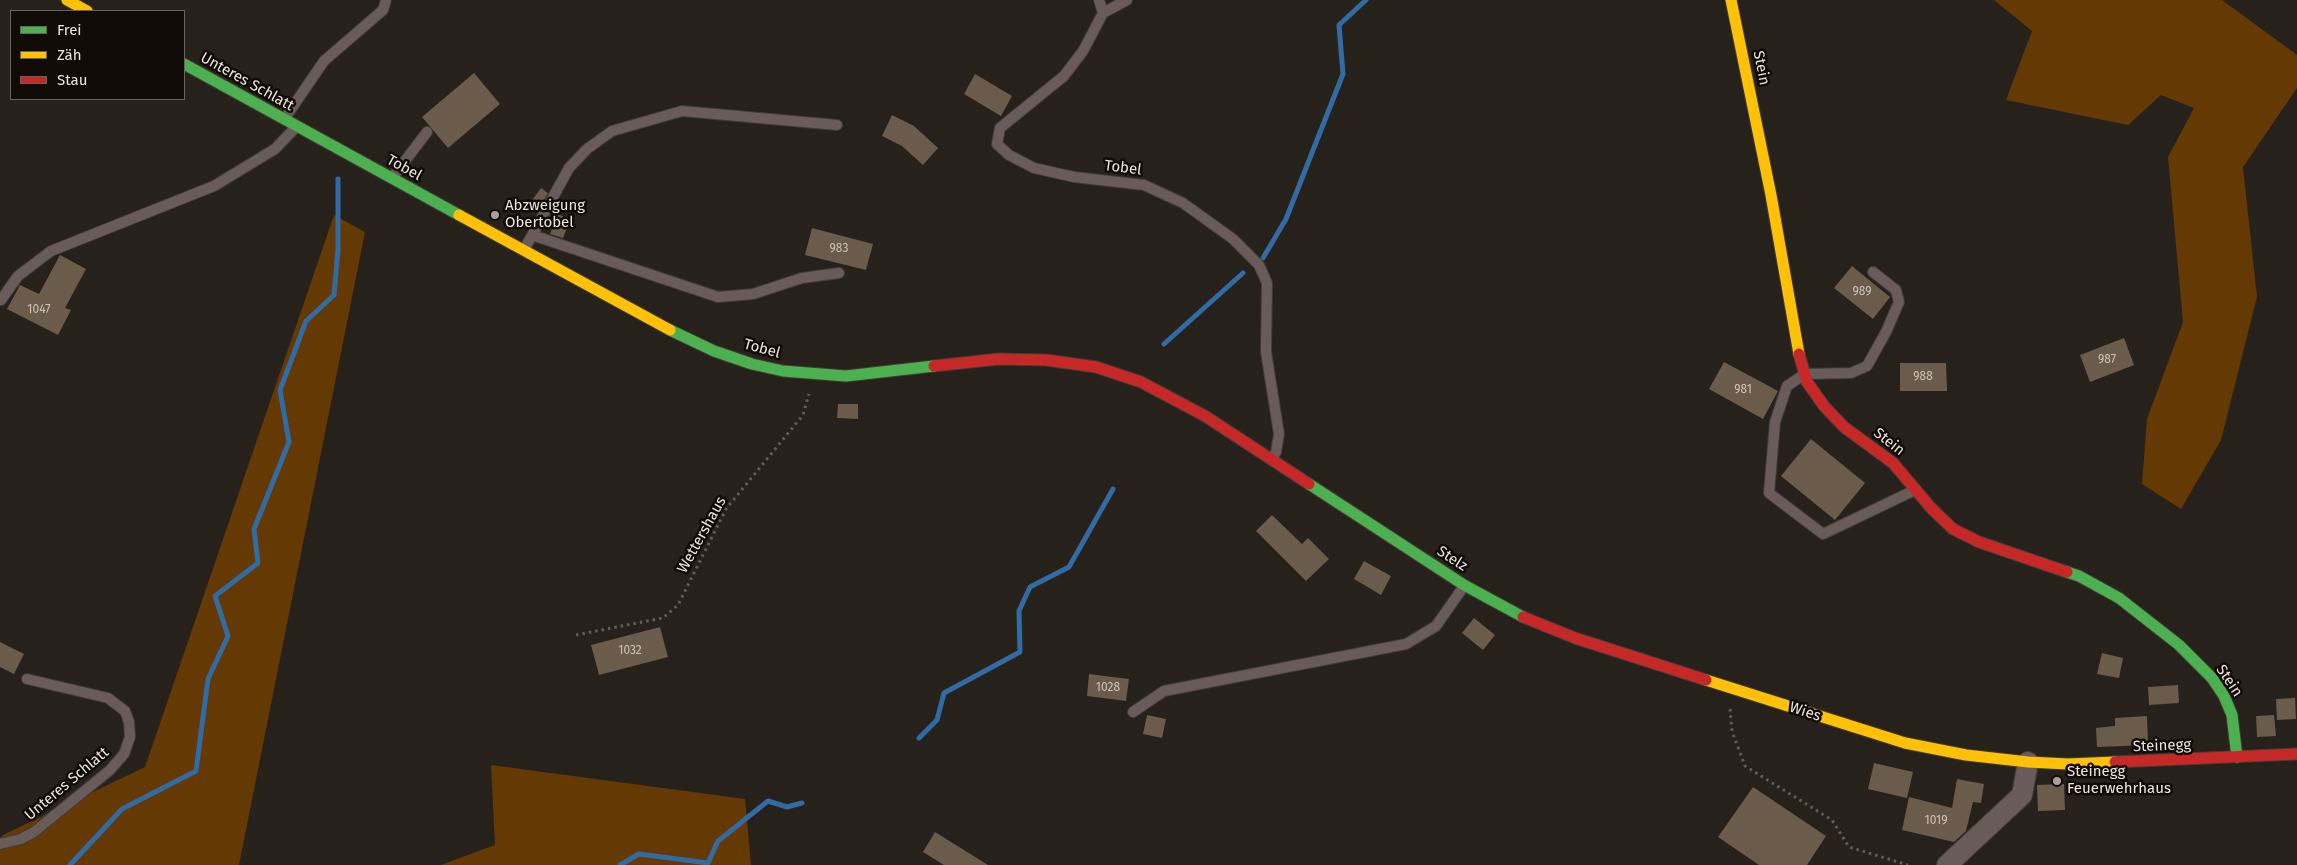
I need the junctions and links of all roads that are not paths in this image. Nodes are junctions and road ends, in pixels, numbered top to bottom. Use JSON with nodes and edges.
{"nodes":[{"id":1,"x":67,"y":0,"type":"edge"},
{"id":2,"x":386,"y":0,"type":"edge"},
{"id":3,"x":1099,"y":0,"type":"edge"},
{"id":4,"x":1128,"y":0,"type":"edge"},
{"id":5,"x":1731,"y":0,"type":"edge"},
{"id":6,"x":85,"y":10,"type":"edge"},
{"id":7,"x":1103,"y":13,"type":"junction"},
{"id":8,"x":185,"y":65,"type":"edge"},
{"id":9,"x":284,"y":119,"type":"junction"},
{"id":10,"x":837,"y":125,"type":"dead end"},
{"id":11,"x":296,"y":126,"type":"junction"},
{"id":12,"x":427,"y":132,"type":"dead end"},
{"id":13,"x":391,"y":179,"type":"junction"},
{"id":14,"x":532,"y":235,"type":"junction"},
{"id":15,"x":523,"y":250,"type":"junction"},
{"id":16,"x":1873,"y":272,"type":"dead end"},
{"id":17,"x":839,"y":273,"type":"dead end"},
{"id":18,"x":1,"y":300,"type":"dead end"},
{"id":19,"x":1805,"y":374,"type":"junction"},
{"id":20,"x":1162,"y":392,"type":"joint"},
{"id":21,"x":1271,"y":459,"type":"junction"},
{"id":22,"x":1916,"y":489,"type":"junction"},
{"id":23,"x":1464,"y":585,"type":"junction"},
{"id":24,"x":27,"y":679,"type":"dead end"},
{"id":25,"x":1133,"y":712,"type":"dead end"},
{"id":26,"x":2297,"y":754,"type":"edge"},
{"id":27,"x":2237,"y":757,"type":"junction"},
{"id":28,"x":2028,"y":762,"type":"junction"},
{"id":29,"x":0,"y":844,"type":"edge"},
{"id":30,"x":1947,"y":865,"type":"edge"}],
"edges":[{"from":1,"to":6,"type":"main road"},
{"from":2,"to":9,"type":"lane"},
{"from":3,"to":7,"type":"lane"},
{"from":4,"to":7,"type":"lane"},
{"from":5,"to":19,"type":"main road","name":"Stein"},
{"from":7,"to":21,"type":"lane","name":"Tobel"},
{"from":8,"to":9,"type":"main road","name":"Unteres Schlatt"},
{"from":9,"to":11,"type":"main road","name":"Unteres Schlatt"},
{"from":10,"to":14,"type":"lane"},
{"from":11,"to":13,"type":"main road","name":"Tobel"},
{"from":11,"to":18,"type":"lane"},
{"from":12,"to":13,"type":"lane"},
{"from":13,"to":15,"type":"main road","name":"Tobel"},
{"from":14,"to":15,"type":"lane"},
{"from":14,"to":17,"type":"lane"},
{"from":15,"to":20,"type":"main road","name":"Tobel"},
{"from":16,"to":19,"type":"lane"},
{"from":19,"to":22,"type":"main road","name":"Stein"},
{"from":19,"to":22,"type":"lane"},
{"from":20,"to":21,"type":"main road","name":"Stelz"},
{"from":21,"to":23,"type":"main road","name":"Stelz"},
{"from":22,"to":27,"type":"main road","name":"Stein"},
{"from":23,"to":25,"type":"lane","name":"Stelz"},
{"from":23,"to":28,"type":"main road","name":"Wies"},
{"from":24,"to":29,"type":"lane","name":"Unteres Schlatt"},
{"from":26,"to":27,"type":"main road","name":"Steinegg"},
{"from":27,"to":28,"type":"main road","name":"Steinegg"},
{"from":28,"to":30,"type":"street"}]}
